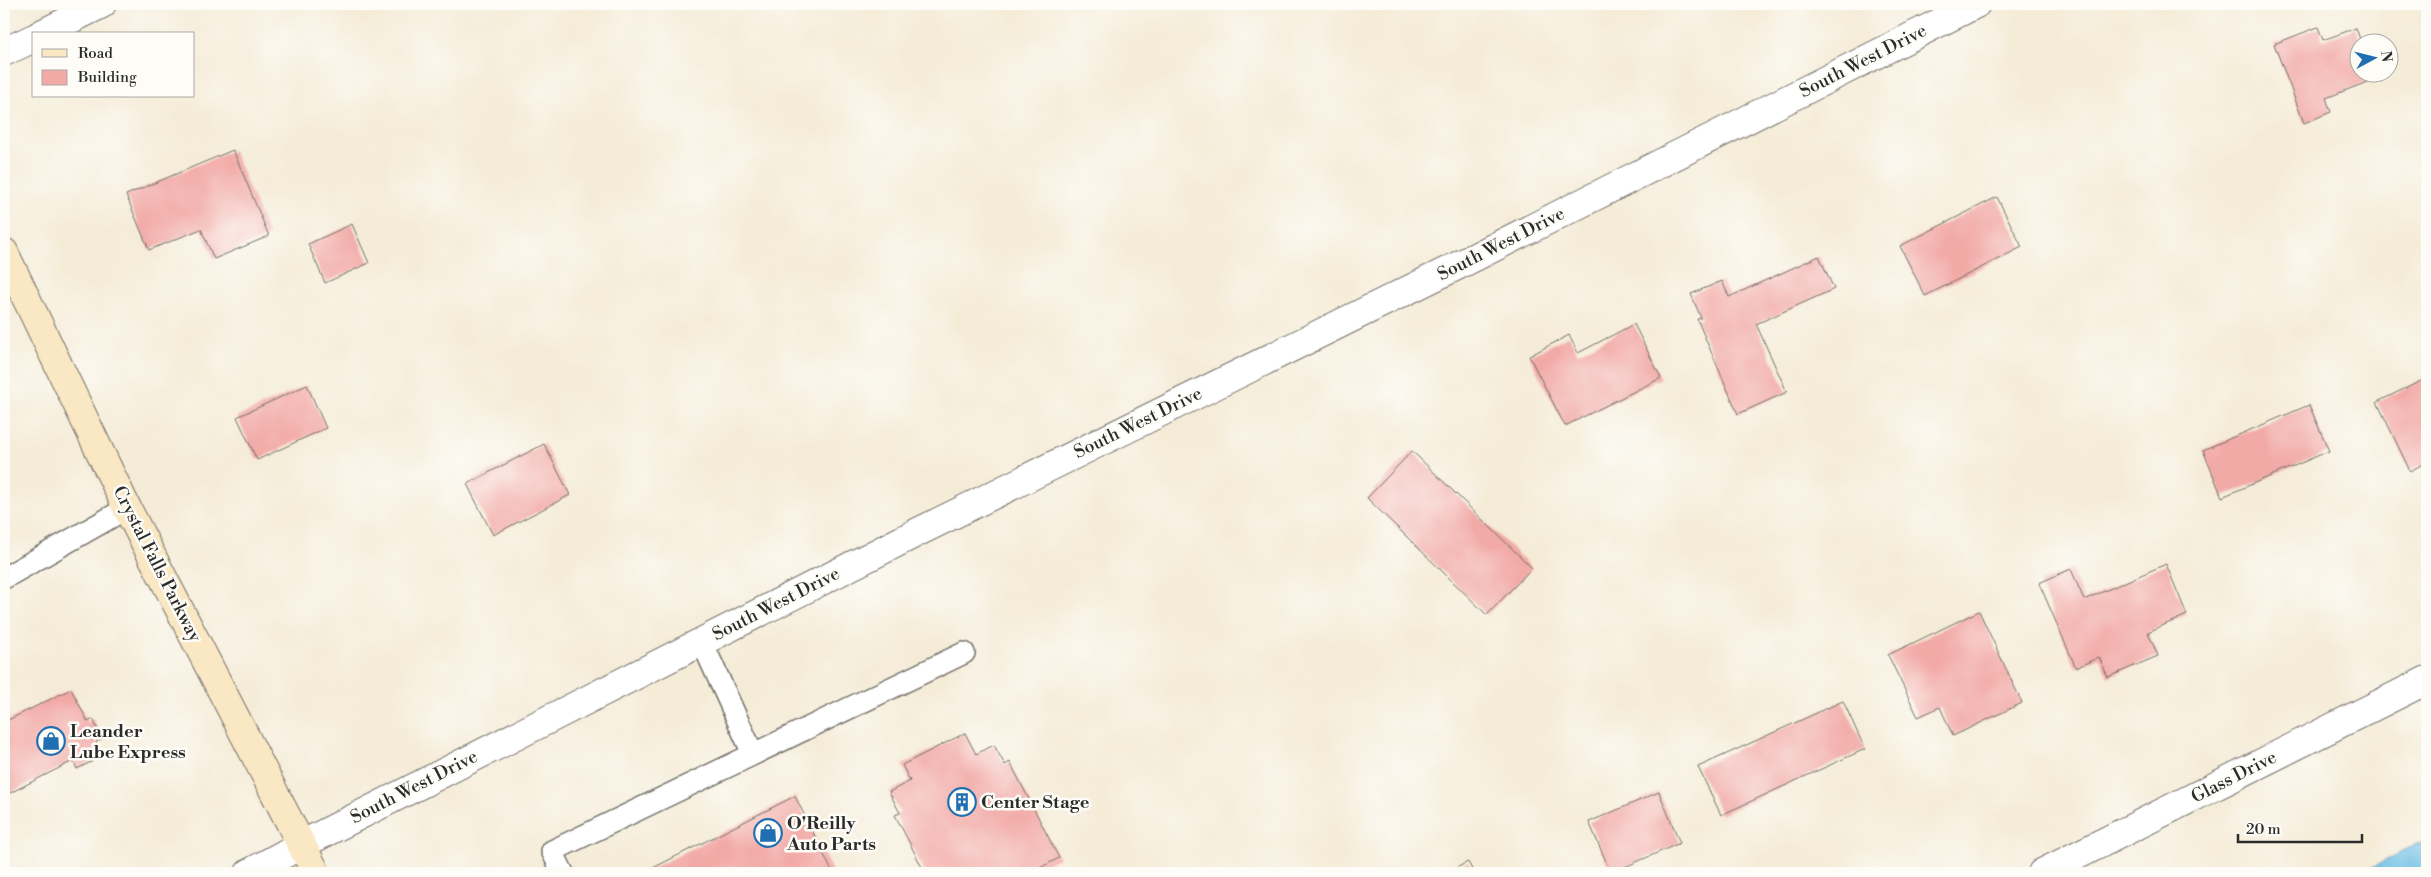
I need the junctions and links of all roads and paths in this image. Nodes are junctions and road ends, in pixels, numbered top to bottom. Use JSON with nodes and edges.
{"nodes":[{"id":1,"x":102,"y":4,"type":"edge"},
{"id":2,"x":1976,"y":4,"type":"edge"},
{"id":3,"x":45,"y":32,"type":"edge"},
{"id":4,"x":32,"y":39,"type":"edge"},
{"id":5,"x":4,"y":52,"type":"edge"},
{"id":6,"x":4,"y":252,"type":"edge"},
{"id":7,"x":127,"y":508,"type":"junction"},
{"id":8,"x":4,"y":578,"type":"edge"},
{"id":9,"x":702,"y":642,"type":"junction"},
{"id":10,"x":964,"y":653,"type":"dead end"},
{"id":11,"x":2427,"y":680,"type":"edge"},
{"id":12,"x":754,"y":754,"type":"junction"},
{"id":13,"x":301,"y":845,"type":"junction"},
{"id":14,"x":250,"y":873,"type":"edge"},
{"id":15,"x":316,"y":873,"type":"edge"},
{"id":16,"x":563,"y":873,"type":"edge"},
{"id":17,"x":2042,"y":873,"type":"edge"}],
"edges":[{"from":1,"to":3,"type":"street"},
{"from":2,"to":9,"type":"street","name":"South West Drive"},
{"from":4,"to":5,"type":"street"},
{"from":6,"to":7,"type":"main road","name":"Crystal Falls Parkway"},
{"from":7,"to":8,"type":"lane"},
{"from":7,"to":13,"type":"main road","name":"Crystal Falls Parkway"},
{"from":9,"to":12,"type":"lane"},
{"from":9,"to":13,"type":"street","name":"South West Drive"},
{"from":10,"to":12,"type":"lane"},
{"from":11,"to":17,"type":"street","name":"Glass Drive"},
{"from":12,"to":16,"type":"lane"},
{"from":13,"to":14,"type":"street","name":"South West Drive"},
{"from":13,"to":15,"type":"main road","name":"Crystal Falls Parkway"}]}
